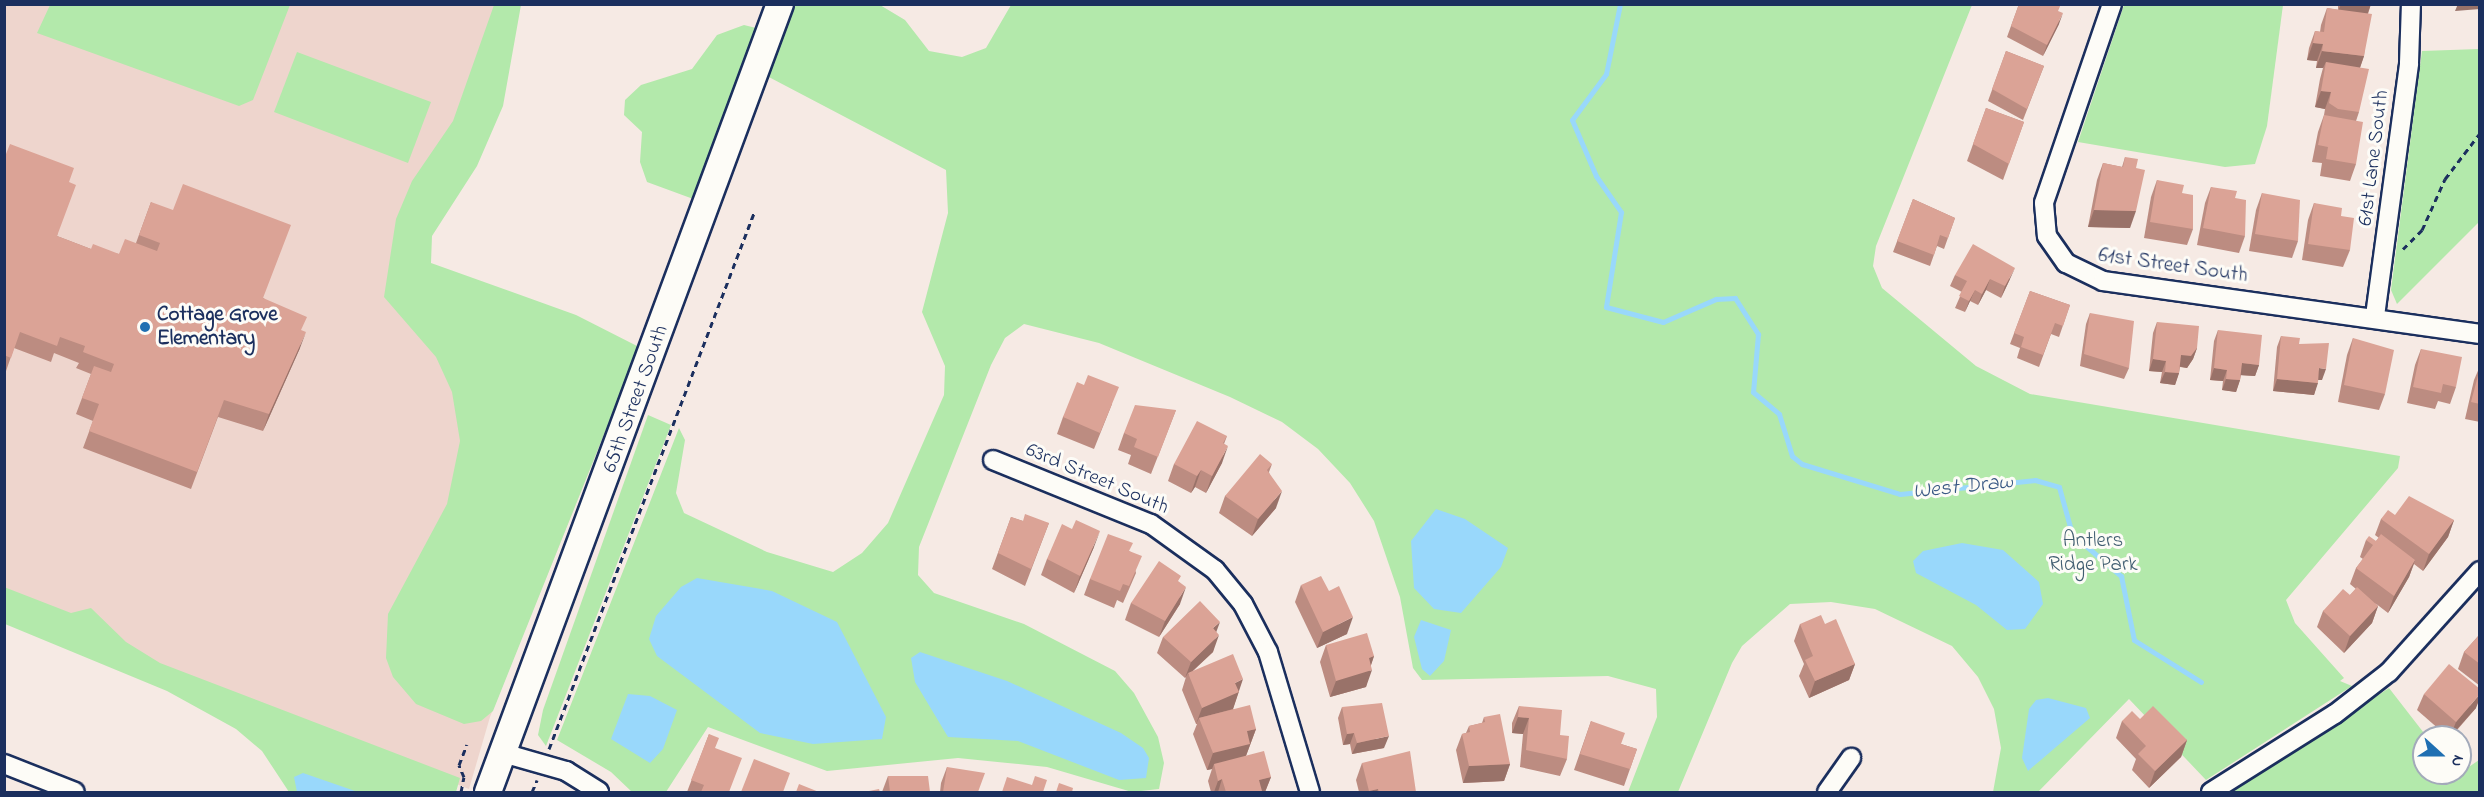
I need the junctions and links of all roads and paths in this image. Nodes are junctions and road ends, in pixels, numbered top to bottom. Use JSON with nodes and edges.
{"nodes":[{"id":1,"x":780,"y":4,"type":"edge"},
{"id":2,"x":2112,"y":4,"type":"edge"},
{"id":3,"x":2411,"y":4,"type":"edge"},
{"id":4,"x":2480,"y":133,"type":"edge"},
{"id":5,"x":754,"y":213,"type":"dead end"},
{"id":6,"x":2403,"y":249,"type":"dead end"},
{"id":7,"x":2375,"y":316,"type":"junction"},
{"id":8,"x":2480,"y":334,"type":"edge"},
{"id":9,"x":993,"y":460,"type":"dead end"},
{"id":10,"x":2480,"y":571,"type":"edge"},
{"id":11,"x":553,"y":741,"type":"dead end"},
{"id":12,"x":467,"y":744,"type":"dead end"},
{"id":13,"x":503,"y":753,"type":"junction"},
{"id":14,"x":1851,"y":758,"type":"dead end"},
{"id":15,"x":4,"y":764,"type":"edge"},
{"id":16,"x":75,"y":792,"type":"edge"},
{"id":17,"x":461,"y":792,"type":"edge"},
{"id":18,"x":488,"y":792,"type":"edge"},
{"id":19,"x":599,"y":792,"type":"edge"},
{"id":20,"x":1310,"y":792,"type":"edge"},
{"id":21,"x":1827,"y":792,"type":"edge"},
{"id":22,"x":2211,"y":792,"type":"edge"}],
"edges":[{"from":1,"to":13,"type":"street","name":"65th Street South"},
{"from":2,"to":7,"type":"street","name":"61st Street South"},
{"from":3,"to":7,"type":"street","name":"61st Lane South"},
{"from":4,"to":6,"type":"path"},
{"from":5,"to":11,"type":"path"},
{"from":7,"to":8,"type":"street","name":"61st Street South"},
{"from":9,"to":20,"type":"street","name":"63rd Street South"},
{"from":10,"to":22,"type":"street"},
{"from":12,"to":17,"type":"path"},
{"from":13,"to":18,"type":"street","name":"65th Street South"},
{"from":13,"to":19,"type":"street"},
{"from":14,"to":21,"type":"street"},
{"from":15,"to":16,"type":"street"}]}
